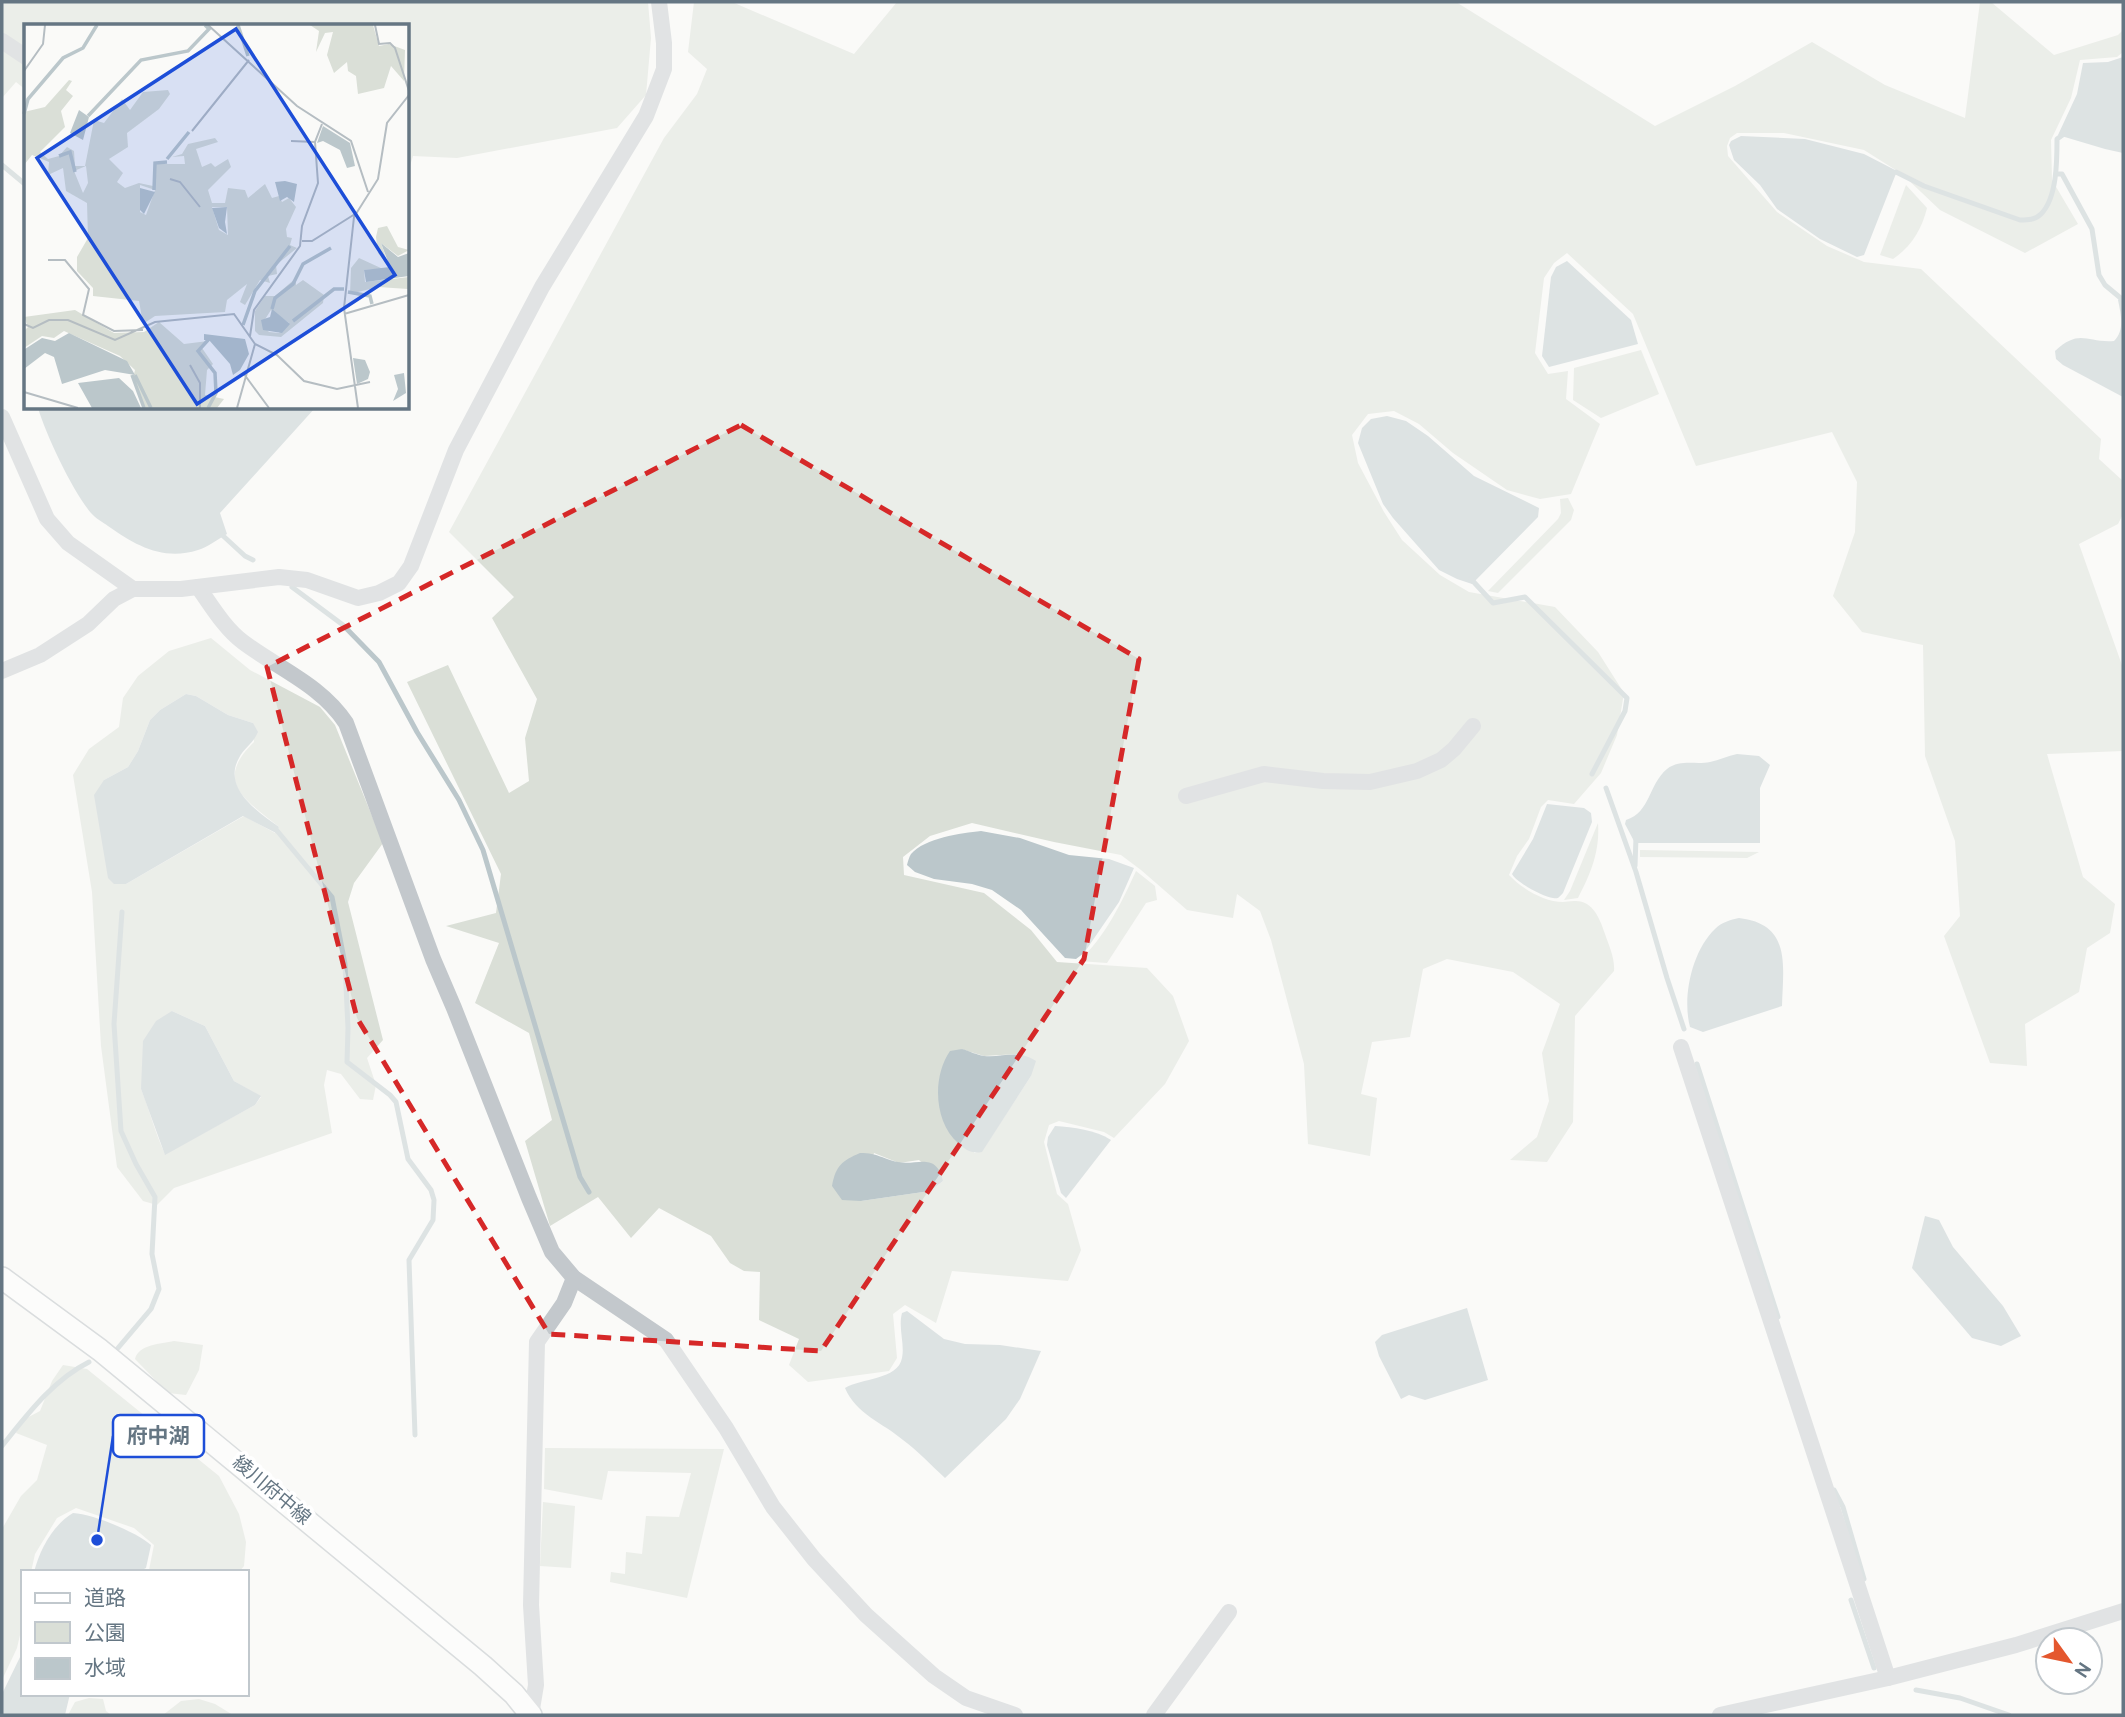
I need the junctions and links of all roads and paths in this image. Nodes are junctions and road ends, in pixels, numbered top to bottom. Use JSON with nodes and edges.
{"nodes":[{"id":1,"x":659,"y":2,"type":"edge"},
{"id":2,"x":2,"y":41,"type":"edge"},
{"id":3,"x":24,"y":56,"type":"edge"},
{"id":4,"x":2,"y":417,"type":"edge"},
{"id":5,"x":198,"y":587,"type":"junction"},
{"id":6,"x":133,"y":589,"type":"junction"},
{"id":7,"x":2,"y":671,"type":"edge"},
{"id":8,"x":1474,"y":726,"type":"dead end"},
{"id":9,"x":1186,"y":796,"type":"dead end"},
{"id":10,"x":1681,"y":1047,"type":"dead end"},
{"id":11,"x":2,"y":1278,"type":"edge"},
{"id":12,"x":574,"y":1278,"type":"junction"},
{"id":13,"x":2123,"y":1611,"type":"edge"},
{"id":14,"x":1229,"y":1612,"type":"dead end"},
{"id":15,"x":1888,"y":1678,"type":"junction"},
{"id":16,"x":531,"y":1715,"type":"edge"},
{"id":17,"x":1014,"y":1715,"type":"edge"},
{"id":18,"x":1154,"y":1715,"type":"edge"},
{"id":19,"x":1720,"y":1715,"type":"edge"}],
"edges":[{"from":1,"to":5,"type":"street"},
{"from":2,"to":3,"type":"street"},
{"from":4,"to":6,"type":"street"},
{"from":5,"to":6,"type":"street"},
{"from":5,"to":12,"type":"street"},
{"from":6,"to":7,"type":"street"},
{"from":8,"to":9,"type":"street"},
{"from":10,"to":15,"type":"street"},
{"from":11,"to":16,"type":"main road","name":"綾川府中線"},
{"from":12,"to":16,"type":"street"},
{"from":12,"to":17,"type":"street"},
{"from":13,"to":15,"type":"street"},
{"from":14,"to":18,"type":"street"},
{"from":15,"to":19,"type":"street"}]}
